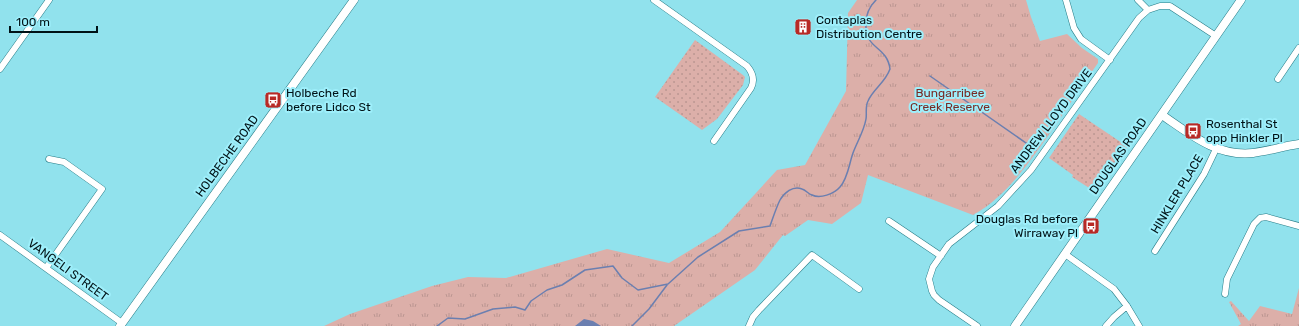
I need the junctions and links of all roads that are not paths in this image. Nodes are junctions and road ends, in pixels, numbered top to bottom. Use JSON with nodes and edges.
{"nodes":[{"id":1,"x":49,"y":0,"type":"edge"},
{"id":2,"x":354,"y":0,"type":"edge"},
{"id":3,"x":654,"y":0,"type":"edge"},
{"id":4,"x":1066,"y":0,"type":"edge"},
{"id":5,"x":1138,"y":0,"type":"edge"},
{"id":6,"x":1241,"y":0,"type":"edge"},
{"id":7,"x":1148,"y":10,"type":"junction"},
{"id":8,"x":1216,"y":36,"type":"junction"},
{"id":9,"x":1299,"y":48,"type":"edge"},
{"id":10,"x":1297,"y":56,"type":"edge"},
{"id":11,"x":1110,"y":60,"type":"junction"},
{"id":12,"x":0,"y":69,"type":"edge"},
{"id":13,"x":1278,"y":79,"type":"dead end"},
{"id":14,"x":1162,"y":115,"type":"junction"},
{"id":15,"x":714,"y":141,"type":"dead end"},
{"id":16,"x":1299,"y":144,"type":"edge"},
{"id":17,"x":1216,"y":148,"type":"junction"},
{"id":18,"x":49,"y":159,"type":"dead end"},
{"id":19,"x":889,"y":220,"type":"dead end"},
{"id":20,"x":1299,"y":226,"type":"edge"},
{"id":21,"x":0,"y":235,"type":"edge"},
{"id":22,"x":1156,"y":250,"type":"dead end"},
{"id":23,"x":1064,"y":254,"type":"junction"},
{"id":24,"x":940,"y":256,"type":"junction"},
{"id":25,"x":46,"y":268,"type":"junction"},
{"id":26,"x":860,"y":289,"type":"dead end"},
{"id":27,"x":1225,"y":294,"type":"dead end"},
{"id":28,"x":1127,"y":306,"type":"junction"},
{"id":29,"x":121,"y":325,"type":"edge"},
{"id":30,"x":749,"y":326,"type":"edge"},
{"id":31,"x":977,"y":326,"type":"edge"},
{"id":32,"x":1015,"y":326,"type":"edge"},
{"id":33,"x":1106,"y":326,"type":"edge"},
{"id":34,"x":1139,"y":326,"type":"edge"}],
"edges":[{"from":1,"to":12,"type":"street"},
{"from":2,"to":29,"type":"street","name":"HOLBECHE ROAD"},
{"from":3,"to":15,"type":"street"},
{"from":4,"to":11,"type":"street"},
{"from":5,"to":7,"type":"street"},
{"from":6,"to":8,"type":"street","name":"DOUGLAS ROAD"},
{"from":7,"to":8,"type":"street"},
{"from":7,"to":11,"type":"street","name":"ANDREW LLOYD DRIVE"},
{"from":8,"to":14,"type":"street","name":"DOUGLAS ROAD"},
{"from":9,"to":10,"type":"street"},
{"from":10,"to":13,"type":"street"},
{"from":11,"to":24,"type":"street","name":"ANDREW LLOYD DRIVE"},
{"from":14,"to":17,"type":"street"},
{"from":14,"to":23,"type":"street","name":"DOUGLAS ROAD"},
{"from":16,"to":17,"type":"street"},
{"from":17,"to":22,"type":"street","name":"HINKLER PLACE"},
{"from":18,"to":25,"type":"street"},
{"from":19,"to":24,"type":"street"},
{"from":20,"to":27,"type":"street"},
{"from":21,"to":25,"type":"street","name":"VANGELI STREET"},
{"from":23,"to":28,"type":"street"},
{"from":23,"to":32,"type":"street","name":"DOUGLAS ROAD"},
{"from":24,"to":31,"type":"street","name":"ANDREW LLOYD DRIVE"},
{"from":25,"to":29,"type":"street","name":"VANGELI STREET"},
{"from":26,"to":30,"type":"street"},
{"from":28,"to":33,"type":"street"},
{"from":28,"to":34,"type":"street"}]}
